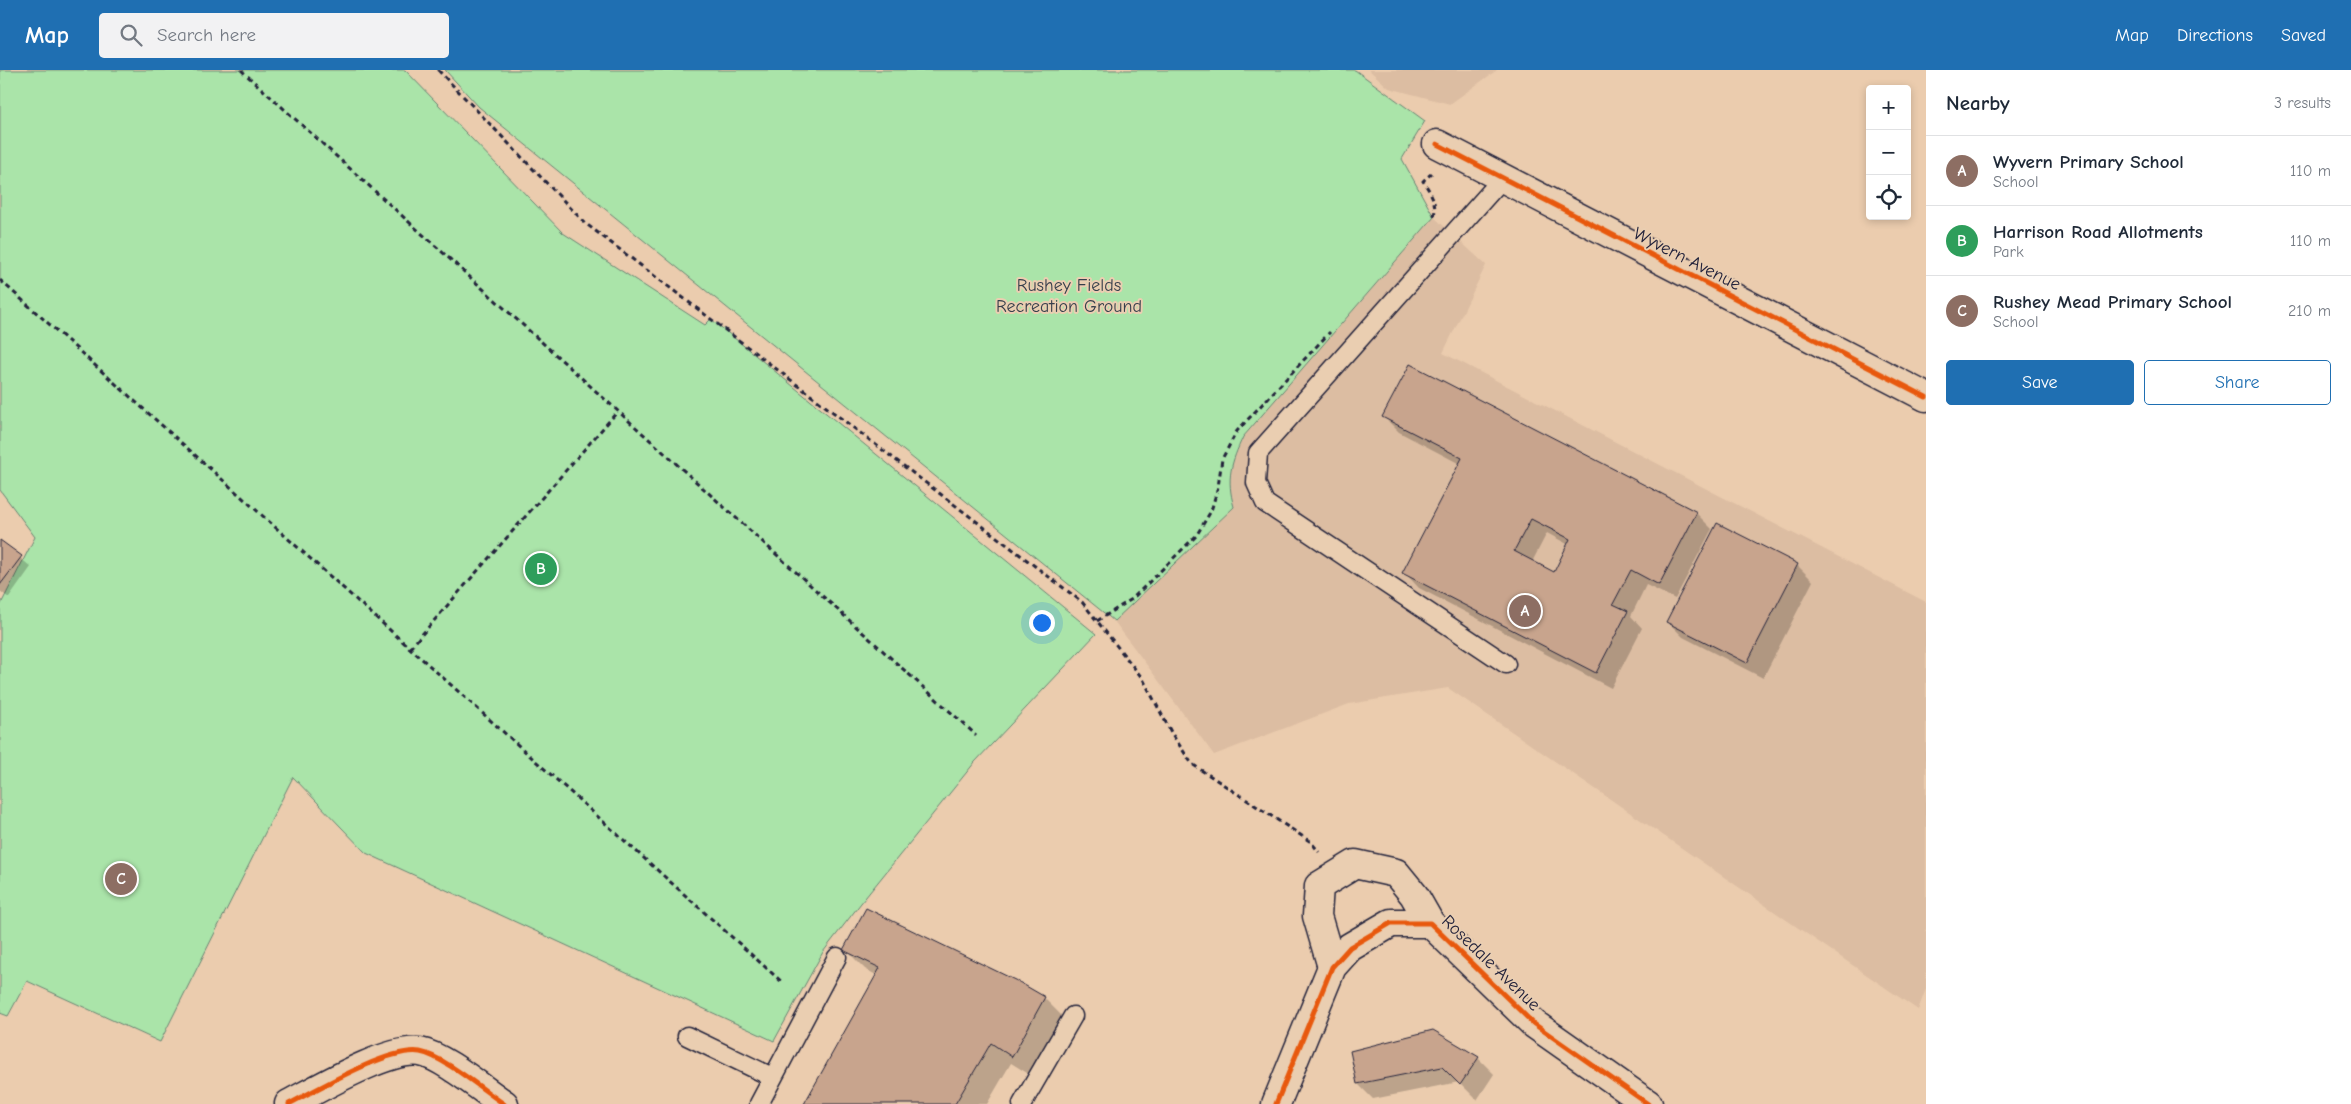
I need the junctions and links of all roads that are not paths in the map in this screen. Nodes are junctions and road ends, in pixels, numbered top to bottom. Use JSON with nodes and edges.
{"nodes":[{"id":1,"x":1437,"y":144,"type":"dead end"},
{"id":2,"x":1502,"y":179,"type":"junction"},
{"id":3,"x":1926,"y":397,"type":"edge"},
{"id":4,"x":1506,"y":664,"type":"dead end"},
{"id":5,"x":1430,"y":923,"type":"junction"},
{"id":6,"x":838,"y":957,"type":"dead end"},
{"id":7,"x":1332,"y":967,"type":"junction"},
{"id":8,"x":1073,"y":1016,"type":"dead end"},
{"id":9,"x":687,"y":1036,"type":"dead end"},
{"id":10,"x":772,"y":1077,"type":"junction"},
{"id":11,"x":289,"y":1104,"type":"edge"},
{"id":12,"x":504,"y":1104,"type":"edge"},
{"id":13,"x":759,"y":1104,"type":"edge"},
{"id":14,"x":1022,"y":1104,"type":"edge"},
{"id":15,"x":1276,"y":1104,"type":"edge"},
{"id":16,"x":1648,"y":1104,"type":"edge"}],
"edges":[{"from":1,"to":2,"type":"street","name":"Wyvern Avenue"},
{"from":2,"to":3,"type":"street","name":"Wyvern Avenue"},
{"from":2,"to":4,"type":"lane"},
{"from":5,"to":7,"type":"street","name":"Rosedale Avenue"},
{"from":5,"to":7,"type":"street","name":"Rosedale Avenue"},
{"from":5,"to":16,"type":"street","name":"Rosedale Avenue"},
{"from":6,"to":10,"type":"lane"},
{"from":7,"to":15,"type":"street","name":"Rosedale Avenue"},
{"from":8,"to":14,"type":"lane"},
{"from":9,"to":10,"type":"lane"},
{"from":10,"to":13,"type":"lane"},
{"from":11,"to":12,"type":"street"}]}
